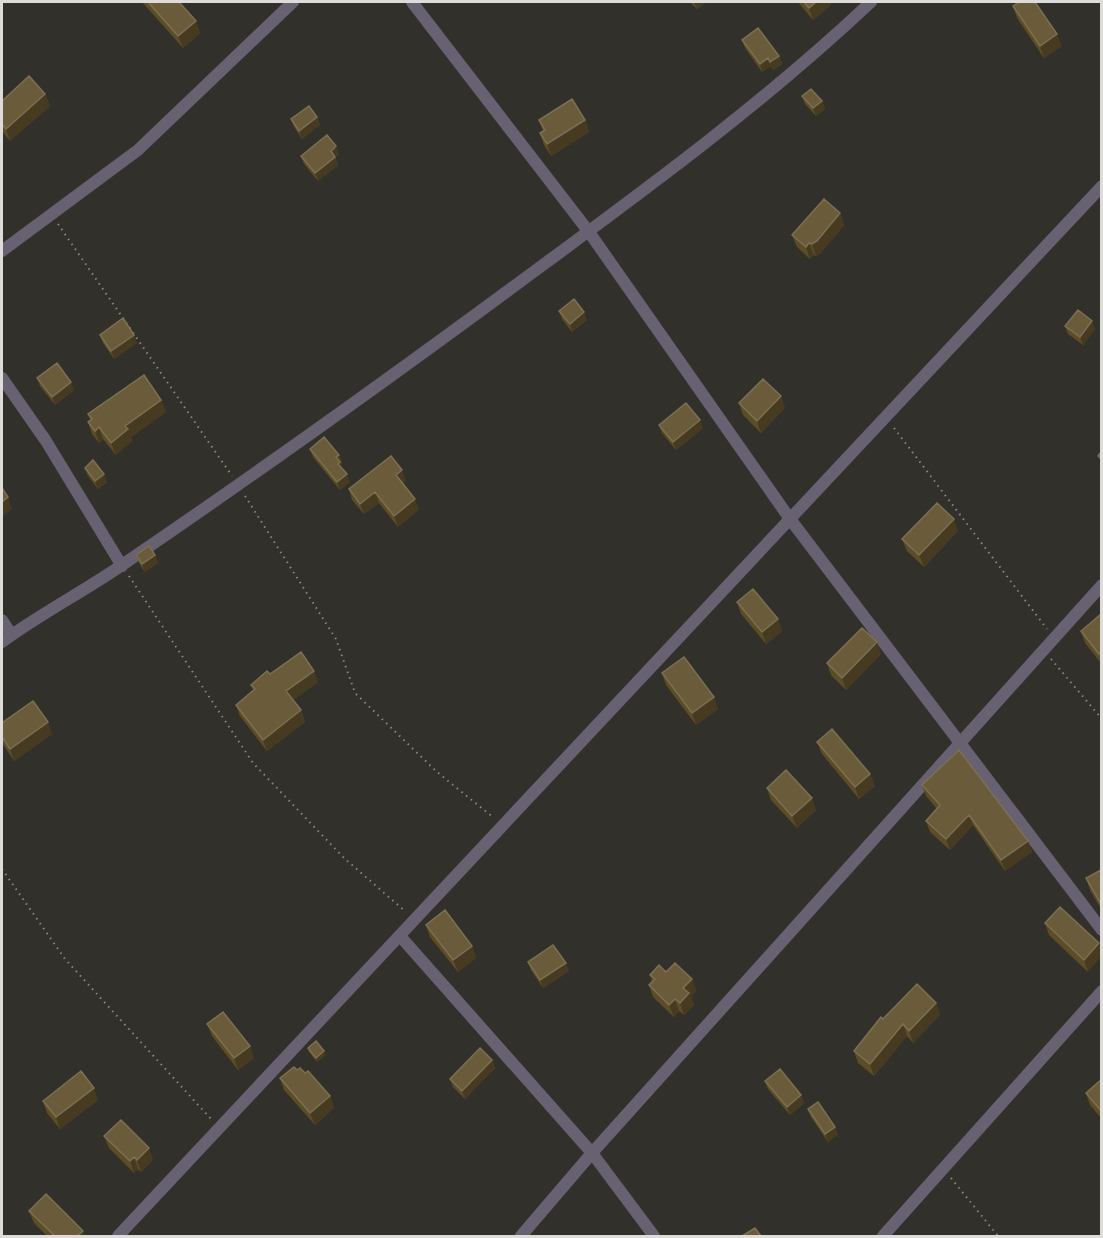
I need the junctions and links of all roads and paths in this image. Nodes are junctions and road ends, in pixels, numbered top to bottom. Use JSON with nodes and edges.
{"nodes":[{"id":1,"x":293,"y":2,"type":"edge"},
{"id":2,"x":412,"y":2,"type":"edge"},
{"id":3,"x":871,"y":2,"type":"edge"},
{"id":4,"x":1101,"y":186,"type":"edge"},
{"id":5,"x":52,"y":214,"type":"junction"},
{"id":6,"x":589,"y":232,"type":"junction"},
{"id":7,"x":2,"y":252,"type":"edge"},
{"id":8,"x":2,"y":378,"type":"edge"},
{"id":9,"x":885,"y":417,"type":"junction"},
{"id":10,"x":238,"y":484,"type":"junction"},
{"id":11,"x":790,"y":519,"type":"junction"},
{"id":12,"x":122,"y":566,"type":"junction"},
{"id":13,"x":1101,"y":585,"type":"edge"},
{"id":14,"x":2,"y":620,"type":"edge"},
{"id":15,"x":6,"y":638,"type":"edge"},
{"id":16,"x":1054,"y":638,"type":"junction"},
{"id":17,"x":1043,"y":650,"type":"junction"},
{"id":18,"x":1101,"y":719,"type":"edge"},
{"id":19,"x":960,"y":745,"type":"junction"},
{"id":20,"x":503,"y":825,"type":"junction"},
{"id":21,"x":2,"y":869,"type":"edge"},
{"id":22,"x":415,"y":920,"type":"junction"},
{"id":23,"x":1101,"y":930,"type":"edge"},
{"id":24,"x":400,"y":936,"type":"junction"},
{"id":25,"x":1101,"y":991,"type":"edge"},
{"id":26,"x":219,"y":1129,"type":"junction"},
{"id":27,"x":592,"y":1153,"type":"junction"},
{"id":28,"x":944,"y":1168,"type":"junction"},
{"id":29,"x":118,"y":1236,"type":"edge"},
{"id":30,"x":521,"y":1236,"type":"edge"},
{"id":31,"x":654,"y":1236,"type":"edge"},
{"id":32,"x":883,"y":1236,"type":"edge"},
{"id":33,"x":998,"y":1236,"type":"edge"}],
"edges":[{"from":1,"to":5,"type":"street"},
{"from":2,"to":6,"type":"street"},
{"from":3,"to":6,"type":"street"},
{"from":4,"to":9,"type":"street"},
{"from":5,"to":7,"type":"street"},
{"from":5,"to":10,"type":"path"},
{"from":6,"to":10,"type":"street"},
{"from":6,"to":11,"type":"street"},
{"from":8,"to":12,"type":"street"},
{"from":9,"to":11,"type":"street"},
{"from":9,"to":16,"type":"path"},
{"from":10,"to":12,"type":"street"},
{"from":10,"to":20,"type":"path"},
{"from":11,"to":19,"type":"street"},
{"from":11,"to":20,"type":"street"},
{"from":12,"to":15,"type":"street"},
{"from":12,"to":22,"type":"path"},
{"from":13,"to":16,"type":"street"},
{"from":14,"to":15,"type":"street"},
{"from":16,"to":17,"type":"street"},
{"from":17,"to":18,"type":"path"},
{"from":17,"to":19,"type":"street"},
{"from":19,"to":23,"type":"street"},
{"from":19,"to":27,"type":"street"},
{"from":20,"to":22,"type":"street"},
{"from":21,"to":26,"type":"path"},
{"from":22,"to":24,"type":"street"},
{"from":24,"to":26,"type":"street"},
{"from":24,"to":27,"type":"street"},
{"from":25,"to":28,"type":"street"},
{"from":26,"to":29,"type":"street"},
{"from":27,"to":30,"type":"street"},
{"from":27,"to":31,"type":"street"},
{"from":28,"to":32,"type":"street"},
{"from":28,"to":33,"type":"path"}]}
